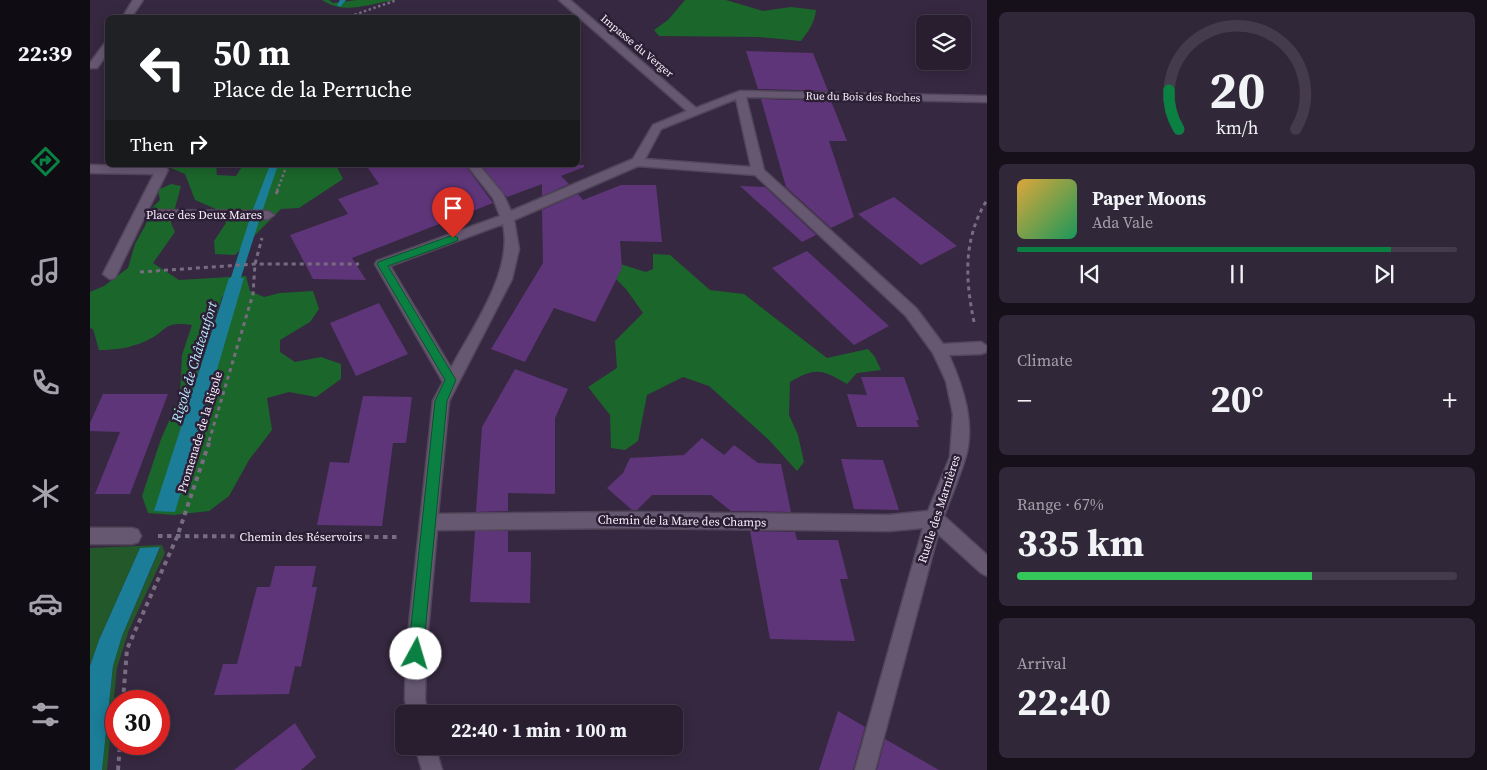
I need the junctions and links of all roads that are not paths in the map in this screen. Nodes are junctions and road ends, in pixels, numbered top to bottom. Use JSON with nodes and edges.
{"nodes":[{"id":1,"x":138,"y":0,"type":"edge"},
{"id":2,"x":564,"y":0,"type":"edge"},
{"id":3,"x":128,"y":15,"type":"edge"},
{"id":4,"x":105,"y":49,"type":"edge"},
{"id":5,"x":105,"y":64,"type":"edge"},
{"id":6,"x":92,"y":66,"type":"edge"},
{"id":7,"x":740,"y":94,"type":"junction"},
{"id":8,"x":987,"y":99,"type":"edge"},
{"id":9,"x":695,"y":112,"type":"junction"},
{"id":10,"x":637,"y":162,"type":"junction"},
{"id":11,"x":475,"y":167,"type":"edge"},
{"id":12,"x":90,"y":169,"type":"edge"},
{"id":13,"x":758,"y":171,"type":"junction"},
{"id":14,"x":140,"y":214,"type":"junction"},
{"id":15,"x":268,"y":215,"type":"road end"},
{"id":16,"x":507,"y":218,"type":"junction"},
{"id":17,"x":110,"y":274,"type":"road end"},
{"id":18,"x":981,"y":348,"type":"road end"},
{"id":19,"x":939,"y":350,"type":"junction"},
{"id":20,"x":450,"y":380,"type":"junction"},
{"id":21,"x":934,"y":519,"type":"junction"},
{"id":22,"x":428,"y":529,"type":"junction"},
{"id":23,"x":90,"y":536,"type":"edge"},
{"id":24,"x":132,"y":536,"type":"dead end"},
{"id":25,"x":987,"y":567,"type":"edge"},
{"id":26,"x":416,"y":705,"type":"edge"},
{"id":27,"x":428,"y":755,"type":"edge"},
{"id":28,"x":432,"y":770,"type":"edge"},
{"id":29,"x":866,"y":770,"type":"edge"}],
"edges":[{"from":1,"to":3,"type":"street"},
{"from":2,"to":9,"type":"street","name":"Impasse du Verger"},
{"from":4,"to":6,"type":"street"},
{"from":5,"to":6,"type":"street"},
{"from":7,"to":8,"type":"street","name":"Rue du Bois des Roches"},
{"from":7,"to":9,"type":"street"},
{"from":7,"to":13,"type":"street"},
{"from":9,"to":10,"type":"street"},
{"from":10,"to":13,"type":"street"},
{"from":10,"to":16,"type":"street"},
{"from":11,"to":16,"type":"street"},
{"from":12,"to":14,"type":"street","name":"Place des Deux Mares"},
{"from":13,"to":19,"type":"street","name":"Ruelle des Marnières"},
{"from":14,"to":15,"type":"street","name":"Place des Deux Mares"},
{"from":14,"to":17,"type":"street","name":"Place des Deux Mares"},
{"from":16,"to":20,"type":"street"},
{"from":16,"to":20,"type":"street"},
{"from":18,"to":19,"type":"street"},
{"from":19,"to":21,"type":"street","name":"Ruelle des Marnières"},
{"from":20,"to":22,"type":"street"},
{"from":21,"to":22,"type":"street","name":"Chemin de la Mare des Champs"},
{"from":21,"to":25,"type":"street"},
{"from":21,"to":29,"type":"street","name":"Ruelle des Marnières"},
{"from":22,"to":26,"type":"street"},
{"from":23,"to":24,"type":"street"},
{"from":27,"to":28,"type":"street"}]}
